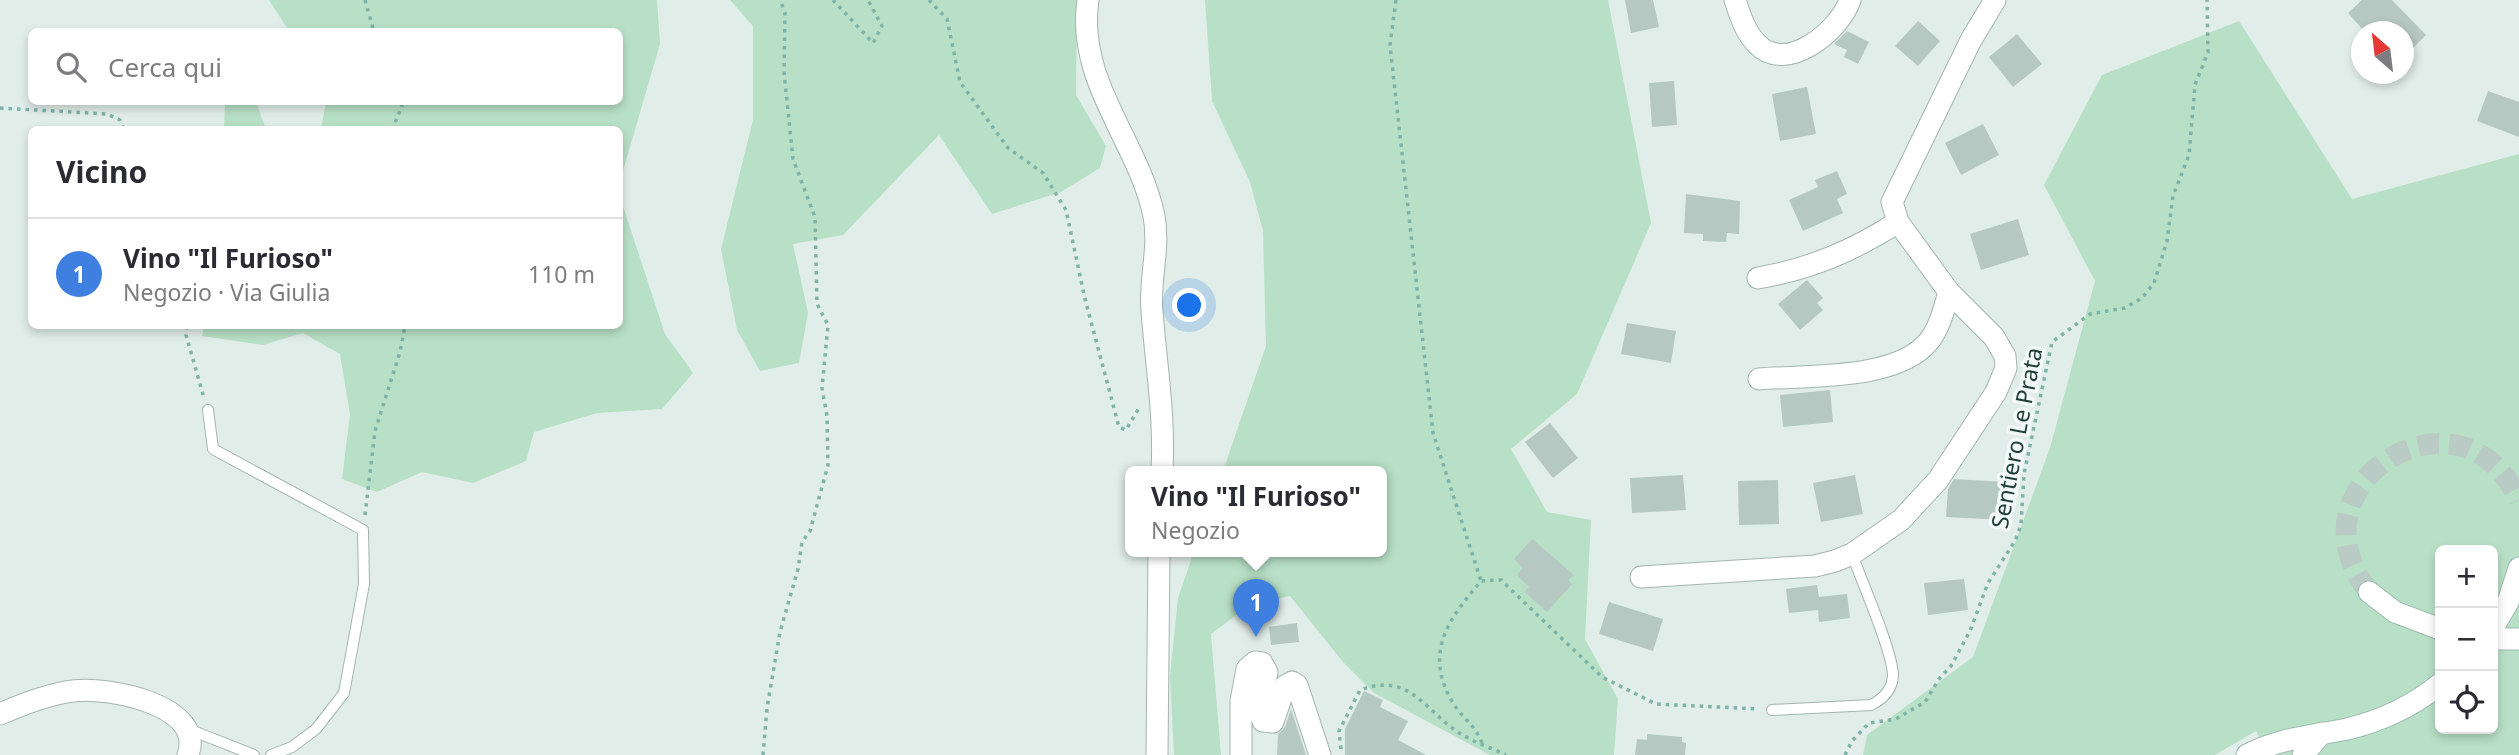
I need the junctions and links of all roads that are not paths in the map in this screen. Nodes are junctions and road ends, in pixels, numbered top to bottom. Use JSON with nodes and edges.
{"nodes":[{"id":1,"x":1088,"y":0,"type":"edge"},
{"id":2,"x":1735,"y":0,"type":"edge"},
{"id":3,"x":1850,"y":0,"type":"edge"},
{"id":4,"x":1995,"y":0,"type":"edge"},
{"id":5,"x":1898,"y":222,"type":"junction"},
{"id":6,"x":1758,"y":278,"type":"dead end"},
{"id":7,"x":1949,"y":292,"type":"junction"},
{"id":8,"x":1759,"y":379,"type":"dead end"},
{"id":9,"x":208,"y":410,"type":"road end"},
{"id":10,"x":1162,"y":466,"type":"edge"},
{"id":11,"x":1852,"y":554,"type":"junction"},
{"id":12,"x":1159,"y":557,"type":"edge"},
{"id":13,"x":2518,"y":576,"type":"edge"},
{"id":14,"x":1641,"y":577,"type":"dead end"},
{"id":15,"x":2374,"y":597,"type":"tunnel mouth"},
{"id":16,"x":2498,"y":618,"type":"edge"},
{"id":17,"x":2435,"y":627,"type":"edge"},
{"id":18,"x":2498,"y":639,"type":"edge"},
{"id":19,"x":2519,"y":639,"type":"edge"},
{"id":20,"x":2435,"y":687,"type":"edge"},
{"id":21,"x":1772,"y":710,"type":"road end"},
{"id":22,"x":0,"y":714,"type":"edge"},
{"id":23,"x":188,"y":729,"type":"junction"},
{"id":24,"x":2322,"y":733,"type":"junction"},
{"id":25,"x":188,"y":755,"type":"edge"},
{"id":26,"x":254,"y":755,"type":"edge"},
{"id":27,"x":271,"y":755,"type":"edge"},
{"id":28,"x":1157,"y":755,"type":"edge"},
{"id":29,"x":1241,"y":755,"type":"edge"},
{"id":30,"x":1320,"y":755,"type":"edge"},
{"id":31,"x":2247,"y":755,"type":"edge"},
{"id":32,"x":2304,"y":755,"type":"edge"}],
"edges":[{"from":1,"to":10,"type":"street"},
{"from":2,"to":3,"type":"street"},
{"from":4,"to":5,"type":"street"},
{"from":5,"to":6,"type":"street"},
{"from":5,"to":7,"type":"street"},
{"from":7,"to":8,"type":"street"},
{"from":7,"to":11,"type":"street"},
{"from":9,"to":27,"type":"lane"},
{"from":11,"to":14,"type":"street"},
{"from":11,"to":21,"type":"lane"},
{"from":12,"to":28,"type":"street"},
{"from":13,"to":16,"type":"street"},
{"from":15,"to":17,"type":"street"},
{"from":18,"to":19,"type":"street"},
{"from":20,"to":24,"type":"street"},
{"from":22,"to":23,"type":"street"},
{"from":23,"to":25,"type":"street"},
{"from":23,"to":26,"type":"lane"},
{"from":24,"to":31,"type":"street"},
{"from":24,"to":32,"type":"street"},
{"from":29,"to":30,"type":"street"}]}
